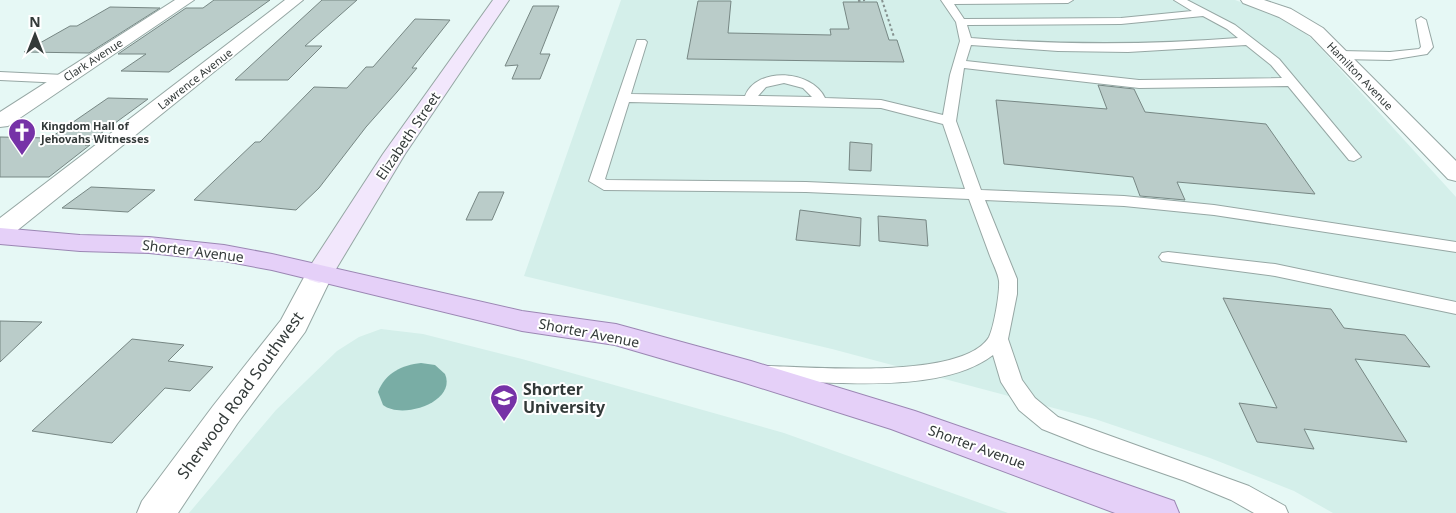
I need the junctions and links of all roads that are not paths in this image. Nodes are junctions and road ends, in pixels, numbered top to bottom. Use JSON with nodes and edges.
{"nodes":[{"id":1,"x":186,"y":0,"type":"edge"},
{"id":2,"x":295,"y":0,"type":"edge"},
{"id":3,"x":501,"y":0,"type":"edge"},
{"id":4,"x":946,"y":0,"type":"edge"},
{"id":5,"x":1068,"y":0,"type":"edge"},
{"id":6,"x":1179,"y":0,"type":"edge"},
{"id":7,"x":1249,"y":0,"type":"edge"},
{"id":8,"x":1205,"y":13,"type":"junction"},
{"id":9,"x":1420,"y":20,"type":"dead end"},
{"id":10,"x":961,"y":22,"type":"junction"},
{"id":11,"x":1250,"y":41,"type":"junction"},
{"id":12,"x":641,"y":42,"type":"dead end"},
{"id":13,"x":966,"y":42,"type":"junction"},
{"id":14,"x":1341,"y":55,"type":"junction"},
{"id":15,"x":961,"y":64,"type":"junction"},
{"id":16,"x":0,"y":76,"type":"edge"},
{"id":17,"x":64,"y":79,"type":"junction"},
{"id":18,"x":1292,"y":82,"type":"junction"},
{"id":19,"x":623,"y":98,"type":"junction"},
{"id":20,"x":750,"y":100,"type":"junction"},
{"id":21,"x":820,"y":101,"type":"junction"},
{"id":22,"x":949,"y":120,"type":"junction"},
{"id":23,"x":0,"y":121,"type":"edge"},
{"id":24,"x":1354,"y":157,"type":"dead end"},
{"id":25,"x":1449,"y":160,"type":"edge"},
{"id":26,"x":1456,"y":174,"type":"edge"},
{"id":27,"x":976,"y":194,"type":"junction"},
{"id":28,"x":0,"y":231,"type":"edge"},
{"id":29,"x":0,"y":236,"type":"edge"},
{"id":30,"x":1456,"y":247,"type":"edge"},
{"id":31,"x":1168,"y":257,"type":"dead end"},
{"id":32,"x":320,"y":274,"type":"junction"},
{"id":33,"x":1456,"y":308,"type":"edge"},
{"id":34,"x":998,"y":339,"type":"junction"},
{"id":35,"x":752,"y":373,"type":"junction"},
{"id":36,"x":156,"y":513,"type":"edge"},
{"id":37,"x":1160,"y":513,"type":"edge"},
{"id":38,"x":1276,"y":513,"type":"edge"}],
"edges":[{"from":1,"to":17,"type":"street","name":"Clark Avenue"},
{"from":2,"to":28,"type":"street","name":"Lawrence Avenue"},
{"from":3,"to":32,"type":"street","name":"Elizabeth Street"},
{"from":4,"to":5,"type":"lane"},
{"from":4,"to":10,"type":"lane"},
{"from":6,"to":8,"type":"lane"},
{"from":7,"to":14,"type":"street","name":"Hamilton Avenue"},
{"from":8,"to":10,"type":"lane"},
{"from":8,"to":11,"type":"lane"},
{"from":9,"to":14,"type":"lane"},
{"from":10,"to":13,"type":"lane"},
{"from":11,"to":13,"type":"lane"},
{"from":11,"to":18,"type":"lane"},
{"from":12,"to":19,"type":"lane"},
{"from":13,"to":15,"type":"lane"},
{"from":14,"to":25,"type":"street","name":"Hamilton Avenue"},
{"from":15,"to":18,"type":"lane"},
{"from":15,"to":22,"type":"lane"},
{"from":16,"to":17,"type":"lane"},
{"from":17,"to":23,"type":"street","name":"Clark Avenue"},
{"from":18,"to":24,"type":"lane"},
{"from":19,"to":20,"type":"lane"},
{"from":19,"to":27,"type":"lane"},
{"from":20,"to":21,"type":"lane"},
{"from":20,"to":21,"type":"lane"},
{"from":21,"to":22,"type":"lane"},
{"from":22,"to":27,"type":"lane"},
{"from":25,"to":26,"type":"street","name":"Hamilton Avenue"},
{"from":27,"to":30,"type":"lane"},
{"from":27,"to":34,"type":"lane"},
{"from":29,"to":32,"type":"main road","name":"Shorter Avenue"},
{"from":31,"to":33,"type":"lane"},
{"from":32,"to":35,"type":"main road","name":"Shorter Avenue"},
{"from":32,"to":36,"type":"street","name":"Sherwood Road Southwest"},
{"from":34,"to":35,"type":"lane"},
{"from":34,"to":38,"type":"lane"},
{"from":35,"to":37,"type":"main road","name":"Shorter Avenue"}]}
